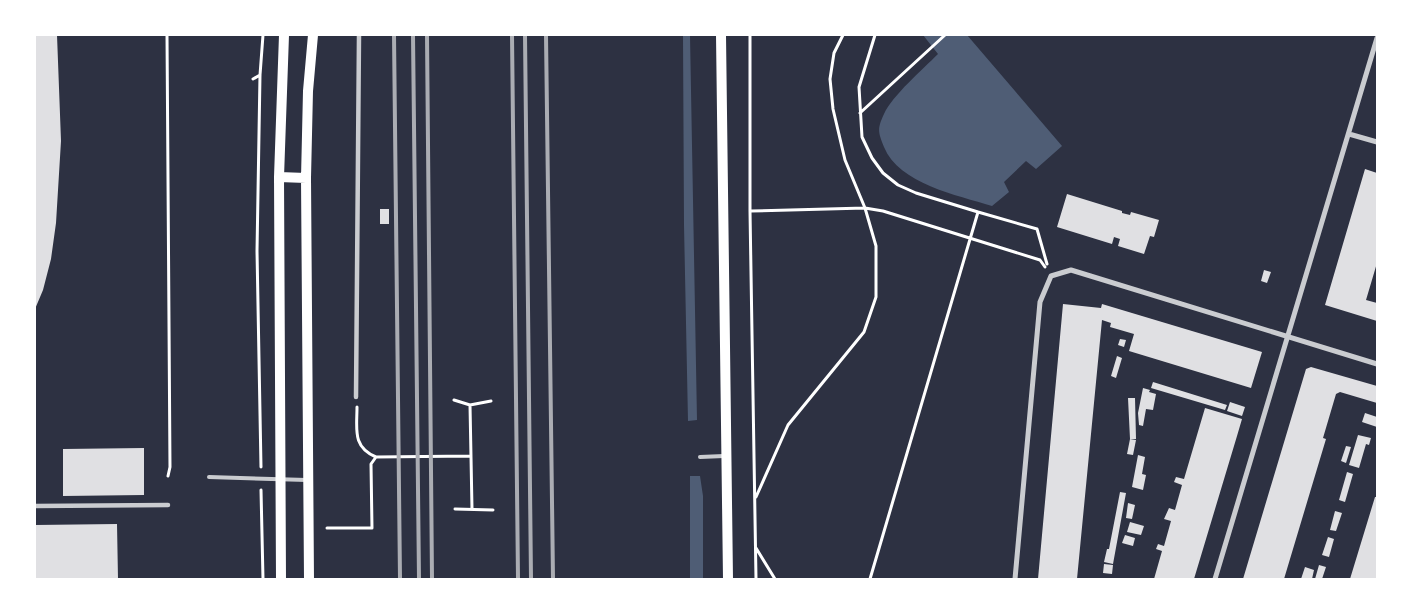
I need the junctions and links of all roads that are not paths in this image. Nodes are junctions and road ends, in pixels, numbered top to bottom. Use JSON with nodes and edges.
{"nodes":[{"id":1,"x":284,"y":35,"type":"edge"},
{"id":2,"x":313,"y":35,"type":"edge"},
{"id":3,"x":359,"y":35,"type":"edge"},
{"id":4,"x":721,"y":35,"type":"edge"},
{"id":5,"x":1377,"y":38,"type":"edge"},
{"id":6,"x":1349,"y":134,"type":"junction"},
{"id":7,"x":1377,"y":142,"type":"edge"},
{"id":8,"x":279,"y":177,"type":"junction"},
{"id":9,"x":306,"y":178,"type":"junction"},
{"id":10,"x":1287,"y":336,"type":"junction"},
{"id":11,"x":1377,"y":364,"type":"edge"},
{"id":12,"x":356,"y":397,"type":"road end"},
{"id":13,"x":726,"y":456,"type":"junction"},
{"id":14,"x":700,"y":457,"type":"dead end"},
{"id":15,"x":209,"y":476,"type":"dead end"},
{"id":16,"x":281,"y":479,"type":"junction"},
{"id":17,"x":307,"y":480,"type":"junction"},
{"id":18,"x":168,"y":505,"type":"dead end"},
{"id":19,"x":35,"y":506,"type":"edge"},
{"id":20,"x":281,"y":579,"type":"edge"},
{"id":21,"x":309,"y":579,"type":"edge"},
{"id":22,"x":728,"y":579,"type":"edge"},
{"id":23,"x":1015,"y":579,"type":"edge"},
{"id":24,"x":1215,"y":579,"type":"edge"}],
"edges":[{"from":1,"to":8,"type":"main road"},
{"from":2,"to":9,"type":"main road"},
{"from":3,"to":12,"type":"street"},
{"from":4,"to":13,"type":"main road"},
{"from":5,"to":6,"type":"street"},
{"from":6,"to":7,"type":"street"},
{"from":6,"to":10,"type":"street"},
{"from":8,"to":9,"type":"main road"},
{"from":8,"to":16,"type":"main road"},
{"from":9,"to":17,"type":"main road"},
{"from":10,"to":11,"type":"street"},
{"from":10,"to":23,"type":"street"},
{"from":10,"to":24,"type":"street"},
{"from":13,"to":14,"type":"lane"},
{"from":13,"to":22,"type":"main road"},
{"from":15,"to":16,"type":"lane"},
{"from":16,"to":17,"type":"lane"},
{"from":16,"to":20,"type":"main road"},
{"from":17,"to":21,"type":"main road"},
{"from":18,"to":19,"type":"street"}]}
